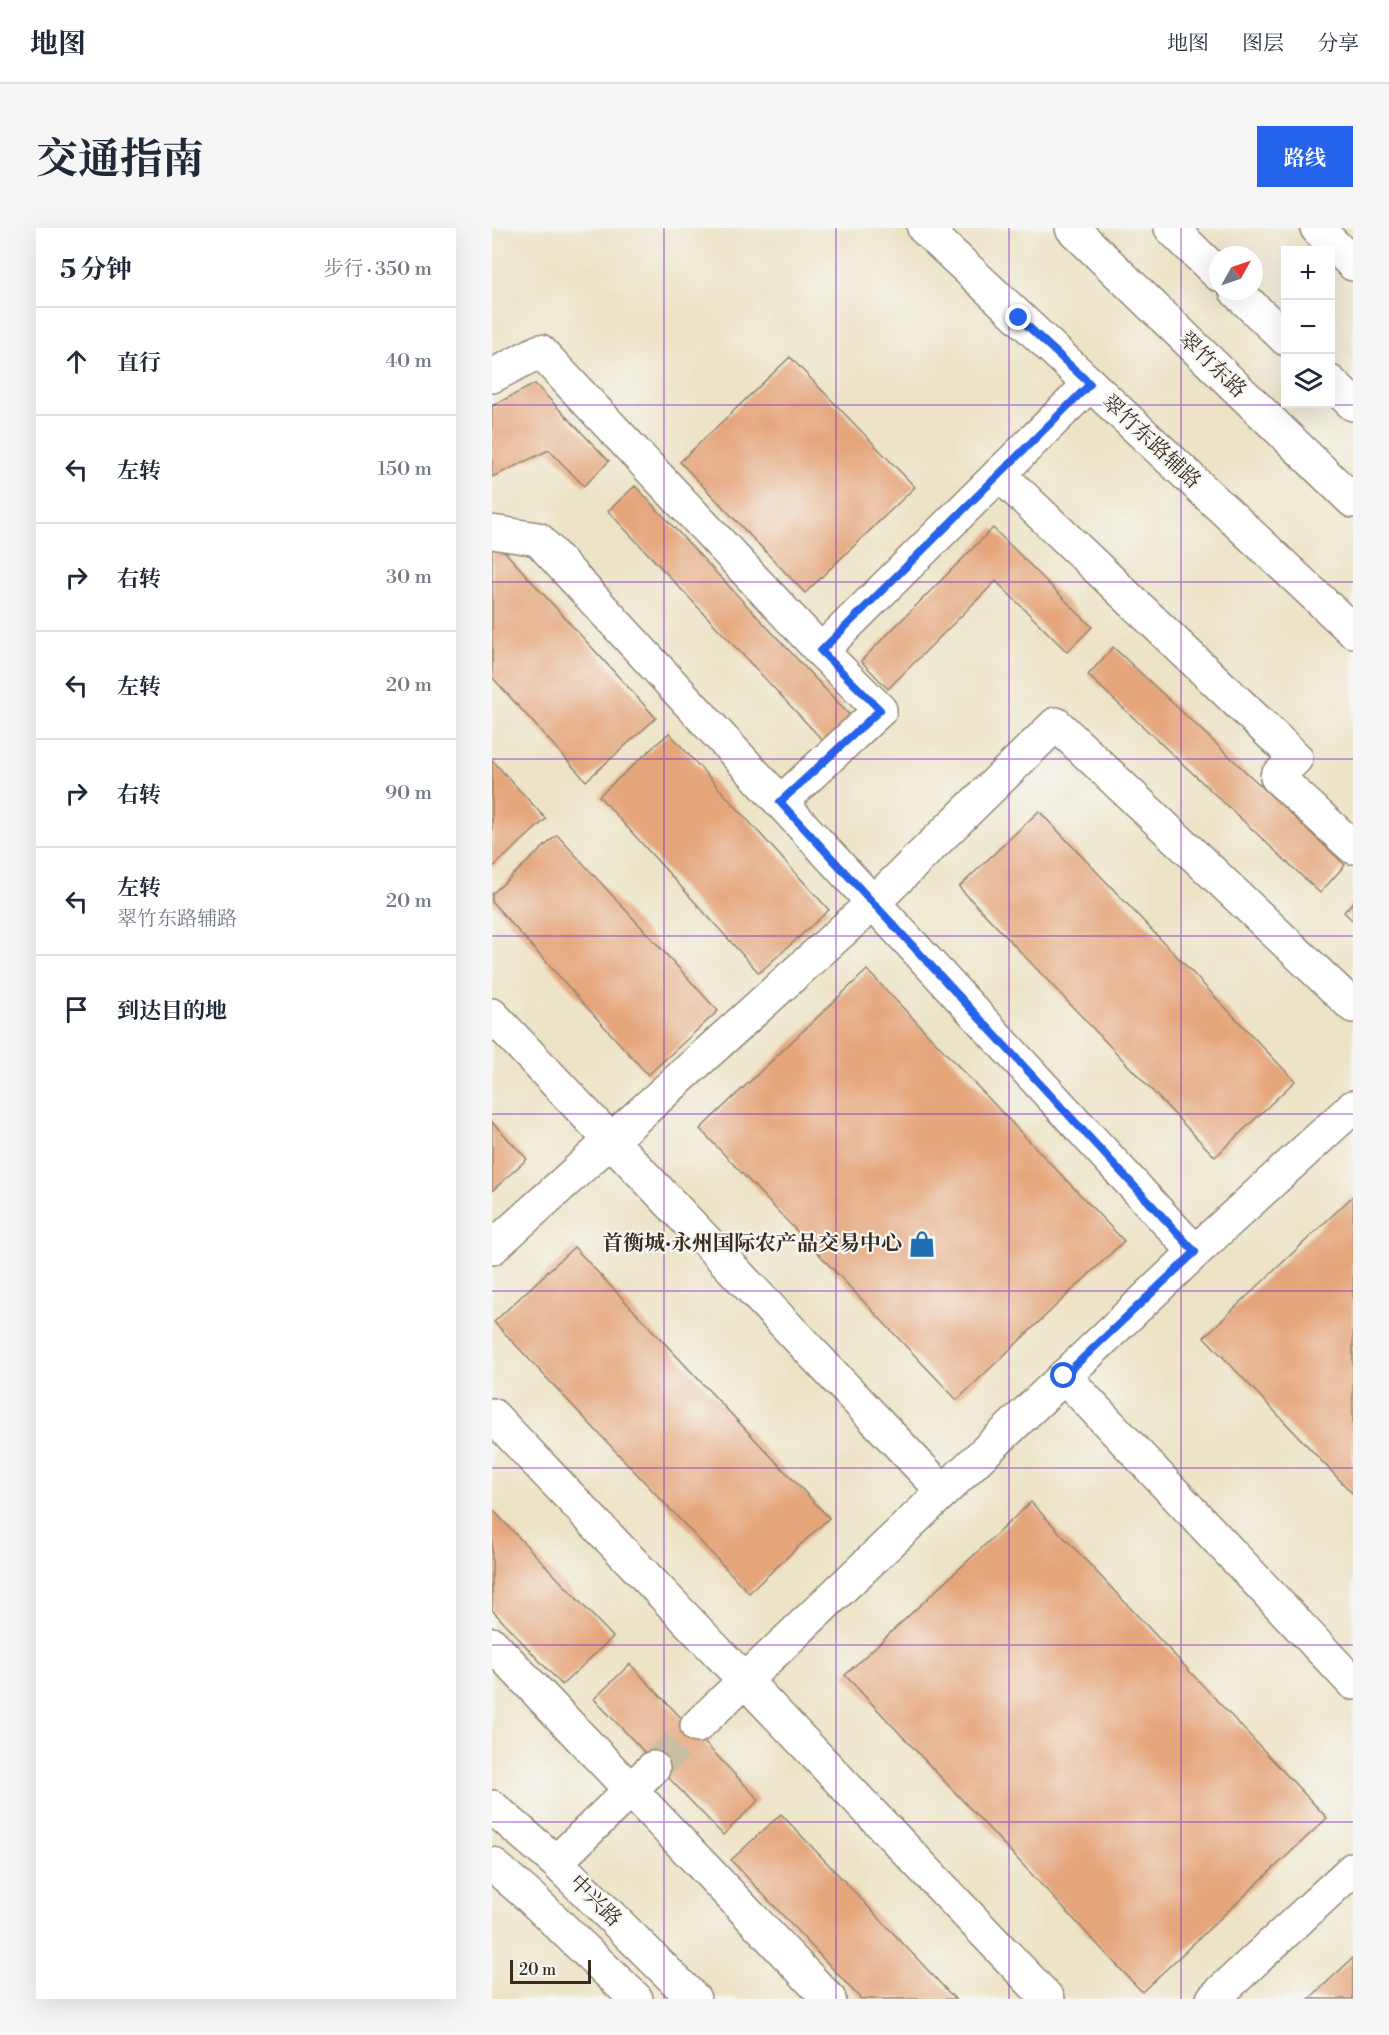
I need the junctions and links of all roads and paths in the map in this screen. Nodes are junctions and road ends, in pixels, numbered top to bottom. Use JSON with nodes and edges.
{"nodes":[{"id":1,"x":1072,"y":228,"type":"edge"},
{"id":2,"x":1170,"y":228,"type":"edge"},
{"id":3,"x":1317,"y":228,"type":"edge"},
{"id":4,"x":936,"y":234,"type":"edge"},
{"id":5,"x":1353,"y":264,"type":"edge"},
{"id":6,"x":1209,"y":265,"type":"edge"},
{"id":7,"x":1245,"y":300,"type":"edge"},
{"id":8,"x":1281,"y":334,"type":"edge"},
{"id":9,"x":492,"y":376,"type":"edge"},
{"id":10,"x":1090,"y":384,"type":"junction"},
{"id":11,"x":1335,"y":387,"type":"edge"},
{"id":12,"x":1353,"y":404,"type":"edge"},
{"id":13,"x":999,"y":474,"type":"junction"},
{"id":14,"x":1353,"y":501,"type":"edge"},
{"id":15,"x":492,"y":532,"type":"edge"},
{"id":16,"x":1353,"y":631,"type":"edge"},
{"id":17,"x":821,"y":651,"type":"junction"},
{"id":18,"x":780,"y":802,"type":"junction"},
{"id":19,"x":1353,"y":847,"type":"edge"},
{"id":20,"x":873,"y":903,"type":"junction"},
{"id":21,"x":1353,"y":1006,"type":"edge"},
{"id":22,"x":492,"y":1015,"type":"edge"},
{"id":23,"x":1353,"y":1107,"type":"edge"},
{"id":24,"x":611,"y":1140,"type":"junction"},
{"id":25,"x":492,"y":1248,"type":"edge"},
{"id":26,"x":1195,"y":1252,"type":"junction"},
{"id":27,"x":1064,"y":1376,"type":"junction"},
{"id":28,"x":492,"y":1415,"type":"edge"},
{"id":29,"x":943,"y":1491,"type":"junction"},
{"id":30,"x":492,"y":1644,"type":"edge"},
{"id":31,"x":745,"y":1679,"type":"junction"},
{"id":32,"x":1353,"y":1683,"type":"edge"},
{"id":33,"x":697,"y":1726,"type":"tunnel mouth"},
{"id":34,"x":653,"y":1768,"type":"tunnel mouth"},
{"id":35,"x":630,"y":1790,"type":"junction"},
{"id":36,"x":492,"y":1807,"type":"edge"},
{"id":37,"x":556,"y":1862,"type":"junction"},
{"id":38,"x":492,"y":1864,"type":"edge"},
{"id":39,"x":1353,"y":1869,"type":"edge"},
{"id":40,"x":636,"y":1999,"type":"edge"},
{"id":41,"x":694,"y":1999,"type":"edge"},
{"id":42,"x":829,"y":1999,"type":"edge"},
{"id":43,"x":1048,"y":1999,"type":"edge"},
{"id":44,"x":1213,"y":1999,"type":"edge"}],
"edges":[{"from":1,"to":14,"type":"main road","name":"翠竹东路"},
{"from":2,"to":6,"type":"main road"},
{"from":3,"to":5,"type":"main road"},
{"from":4,"to":10,"type":"main road","name":"翠竹东路辅路"},
{"from":7,"to":8,"type":"main road"},
{"from":9,"to":17,"type":"main road"},
{"from":10,"to":13,"type":"main road"},
{"from":10,"to":16,"type":"main road","name":"翠竹东路辅路"},
{"from":11,"to":12,"type":"main road"},
{"from":13,"to":17,"type":"main road"},
{"from":13,"to":19,"type":"main road"},
{"from":15,"to":18,"type":"main road"},
{"from":17,"to":18,"type":"main road"},
{"from":18,"to":20,"type":"main road"},
{"from":20,"to":21,"type":"main road"},
{"from":20,"to":24,"type":"main road"},
{"from":20,"to":26,"type":"main road"},
{"from":22,"to":24,"type":"main road"},
{"from":23,"to":26,"type":"main road"},
{"from":24,"to":25,"type":"main road"},
{"from":24,"to":29,"type":"main road"},
{"from":26,"to":27,"type":"main road"},
{"from":27,"to":29,"type":"main road"},
{"from":27,"to":32,"type":"main road"},
{"from":28,"to":31,"type":"main road"},
{"from":29,"to":31,"type":"main road"},
{"from":30,"to":35,"type":"main road"},
{"from":31,"to":33,"type":"main road"},
{"from":31,"to":43,"type":"main road"},
{"from":34,"to":35,"type":"main road"},
{"from":35,"to":37,"type":"main road"},
{"from":35,"to":42,"type":"main road"},
{"from":36,"to":37,"type":"main road","name":"中兴路"},
{"from":37,"to":41,"type":"main road","name":"中兴路"},
{"from":38,"to":40,"type":"main road","name":"中兴路"},
{"from":39,"to":44,"type":"main road"}]}
